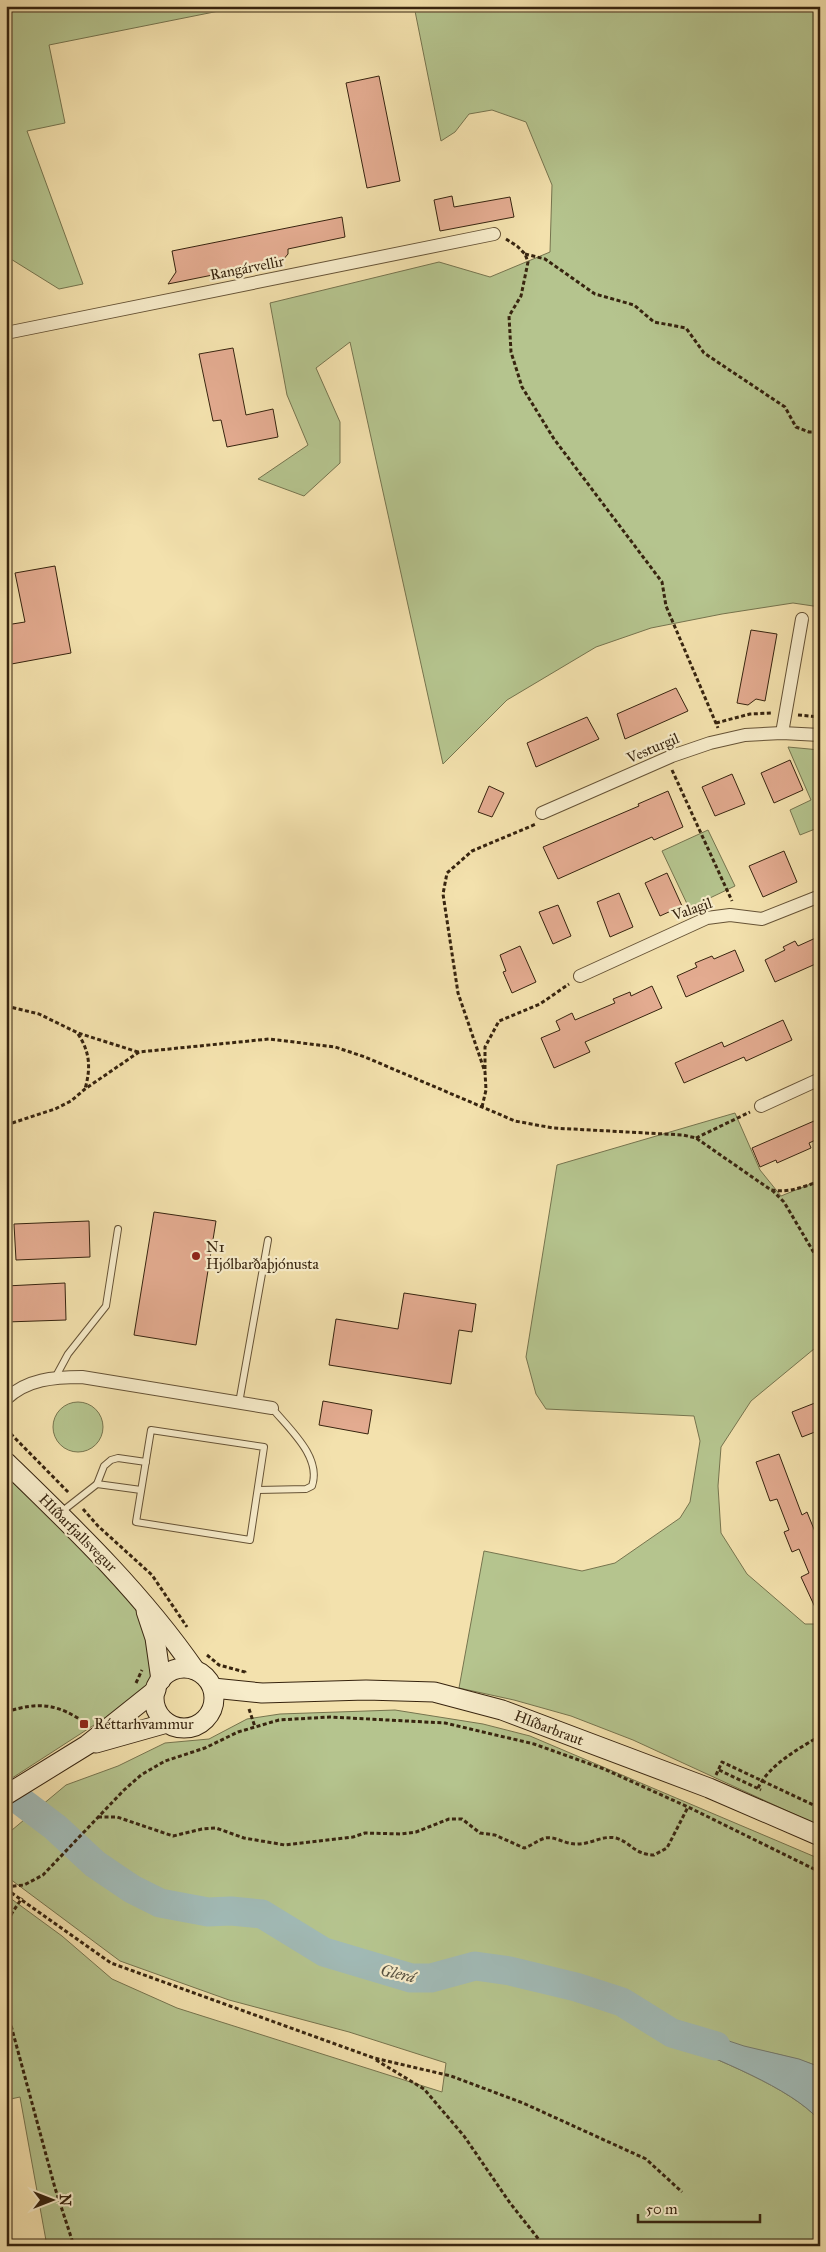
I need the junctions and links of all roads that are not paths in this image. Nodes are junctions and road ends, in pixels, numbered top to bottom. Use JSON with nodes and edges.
{"nodes":[{"id":1,"x":494,"y":234,"type":"road end"},
{"id":2,"x":6,"y":333,"type":"edge"},
{"id":3,"x":802,"y":619,"type":"dead end"},
{"id":4,"x":782,"y":733,"type":"junction"},
{"id":5,"x":820,"y":735,"type":"edge"},
{"id":6,"x":542,"y":813,"type":"road end"},
{"id":7,"x":820,"y":896,"type":"edge"},
{"id":8,"x":580,"y":976,"type":"road end"},
{"id":9,"x":820,"y":1079,"type":"edge"},
{"id":10,"x":761,"y":1106,"type":"road end"},
{"id":11,"x":118,"y":1228,"type":"dead end"},
{"id":12,"x":268,"y":1240,"type":"dead end"},
{"id":13,"x":55,"y":1378,"type":"junction"},
{"id":14,"x":6,"y":1399,"type":"edge"},
{"id":15,"x":239,"y":1403,"type":"junction"},
{"id":16,"x":272,"y":1408,"type":"joint"},
{"id":17,"x":6,"y":1462,"type":"edge"},
{"id":18,"x":146,"y":1462,"type":"junction"},
{"id":19,"x":97,"y":1484,"type":"junction"},
{"id":20,"x":141,"y":1490,"type":"junction"},
{"id":21,"x":258,"y":1490,"type":"junction"},
{"id":22,"x":59,"y":1514,"type":"junction"},
{"id":23,"x":145,"y":1608,"type":"junction"},
{"id":24,"x":194,"y":1670,"type":"junction"},
{"id":25,"x":158,"y":1684,"type":"junction"},
{"id":26,"x":212,"y":1688,"type":"junction"},
{"id":27,"x":262,"y":1693,"type":"junction"},
{"id":28,"x":212,"y":1709,"type":"junction"},
{"id":29,"x":168,"y":1723,"type":"junction"},
{"id":30,"x":87,"y":1745,"type":"junction"},
{"id":31,"x":6,"y":1795,"type":"edge"},
{"id":32,"x":820,"y":1836,"type":"edge"}],
"edges":[{"from":1,"to":2,"type":"street","name":"Rangárvellir"},
{"from":3,"to":4,"type":"street"},
{"from":4,"to":5,"type":"street","name":"Vesturgil"},
{"from":4,"to":6,"type":"street","name":"Vesturgil"},
{"from":7,"to":8,"type":"street","name":"Valagil"},
{"from":9,"to":10,"type":"street"},
{"from":11,"to":13,"type":"lane"},
{"from":12,"to":15,"type":"lane"},
{"from":13,"to":14,"type":"street"},
{"from":13,"to":15,"type":"street"},
{"from":15,"to":16,"type":"street"},
{"from":16,"to":21,"type":"lane"},
{"from":17,"to":22,"type":"main road","name":"Hlíðarfjallsvegur"},
{"from":18,"to":19,"type":"lane"},
{"from":18,"to":20,"type":"lane"},
{"from":18,"to":21,"type":"lane"},
{"from":19,"to":20,"type":"lane"},
{"from":19,"to":22,"type":"lane"},
{"from":20,"to":21,"type":"lane"},
{"from":22,"to":23,"type":"main road","name":"Hlíðarfjallsvegur"},
{"from":23,"to":24,"type":"main road","name":"Hlíðarfjallsvegur"},
{"from":23,"to":25,"type":"main road","name":"Hlíðarfjallsvegur"},
{"from":24,"to":25,"type":"main road","name":"Hlíðarbraut"},
{"from":24,"to":26,"type":"main road"},
{"from":25,"to":29,"type":"main road"},
{"from":25,"to":30,"type":"main road","name":"Hlíðarbraut"},
{"from":26,"to":27,"type":"main road","name":"Hlíðarbraut"},
{"from":26,"to":28,"type":"main road"},
{"from":27,"to":28,"type":"main road","name":"Hlíðarbraut"},
{"from":27,"to":32,"type":"main road","name":"Hlíðarbraut"},
{"from":28,"to":29,"type":"main road","name":"Hlíðarbraut"},
{"from":29,"to":30,"type":"main road","name":"Hlíðarbraut"},
{"from":30,"to":31,"type":"main road","name":"Hlíðarbraut"}]}
